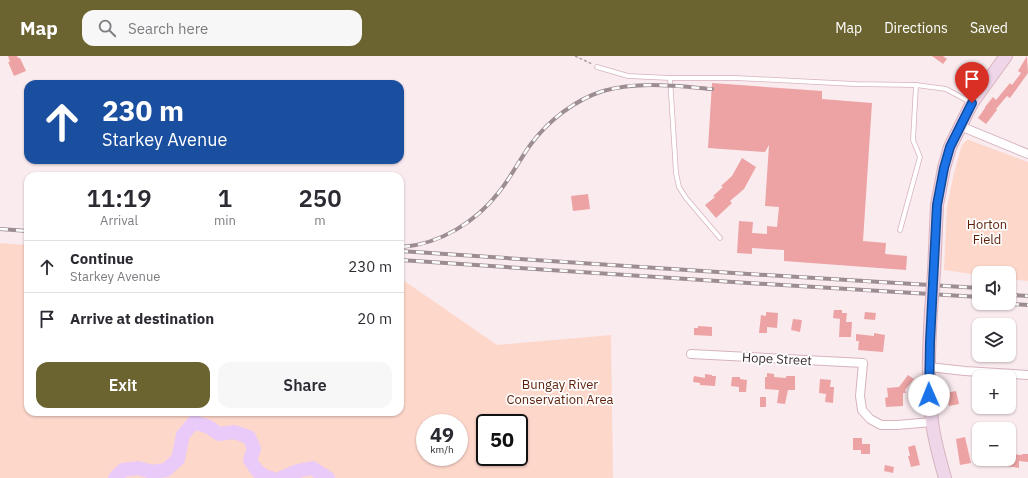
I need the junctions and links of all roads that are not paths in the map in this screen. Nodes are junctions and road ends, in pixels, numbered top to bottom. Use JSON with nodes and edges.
{"nodes":[{"id":1,"x":1005,"y":56,"type":"edge"},
{"id":2,"x":597,"y":67,"type":"road end"},
{"id":3,"x":670,"y":78,"type":"junction"},
{"id":4,"x":916,"y":85,"type":"junction"},
{"id":5,"x":972,"y":103,"type":"junction"},
{"id":6,"x":960,"y":126,"type":"junction"},
{"id":7,"x":1028,"y":154,"type":"edge"},
{"id":8,"x":900,"y":230,"type":"dead end"},
{"id":9,"x":720,"y":238,"type":"dead end"},
{"id":10,"x":691,"y":354,"type":"dead end"},
{"id":11,"x":929,"y":367,"type":"junction"},
{"id":12,"x":1028,"y":375,"type":"edge"},
{"id":13,"x":932,"y":422,"type":"junction"},
{"id":14,"x":945,"y":478,"type":"edge"}],
"edges":[{"from":1,"to":5,"type":"main road"},
{"from":2,"to":3,"type":"lane"},
{"from":3,"to":4,"type":"lane"},
{"from":3,"to":9,"type":"lane"},
{"from":4,"to":5,"type":"lane"},
{"from":4,"to":8,"type":"lane"},
{"from":5,"to":6,"type":"main road"},
{"from":6,"to":7,"type":"street"},
{"from":6,"to":11,"type":"main road","bridge":true},
{"from":10,"to":13,"type":"street","name":"Hope Street"},
{"from":11,"to":12,"type":"street"},
{"from":11,"to":13,"type":"main road"},
{"from":13,"to":14,"type":"main road"}]}
